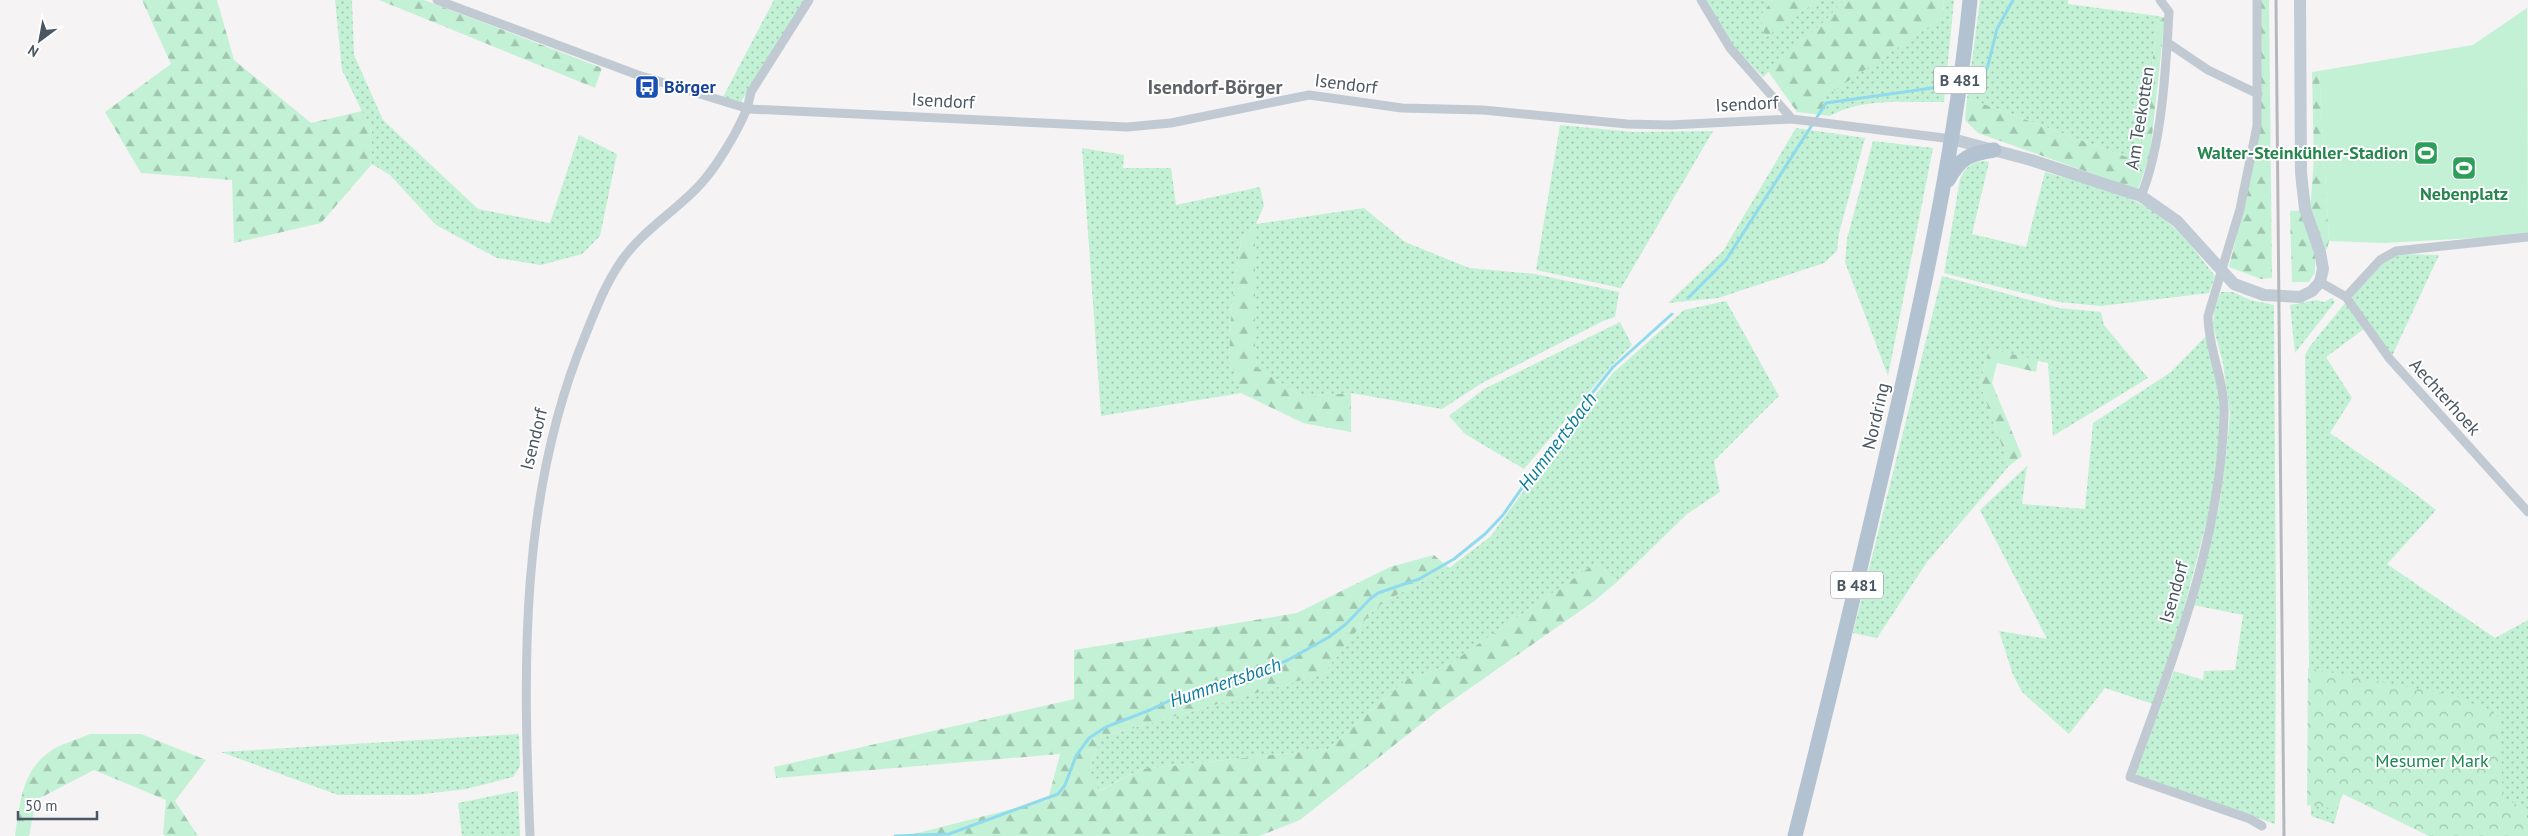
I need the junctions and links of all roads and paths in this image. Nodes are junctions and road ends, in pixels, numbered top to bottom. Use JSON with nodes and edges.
{"nodes":[{"id":1,"x":437,"y":0,"type":"edge"},
{"id":2,"x":809,"y":0,"type":"edge"},
{"id":3,"x":1701,"y":0,"type":"edge"},
{"id":4,"x":1970,"y":0,"type":"edge"},
{"id":5,"x":2160,"y":0,"type":"edge"},
{"id":6,"x":2257,"y":0,"type":"edge"},
{"id":7,"x":2300,"y":0,"type":"edge"},
{"id":8,"x":2168,"y":43,"type":"junction"},
{"id":9,"x":2258,"y":94,"type":"junction"},
{"id":10,"x":749,"y":109,"type":"junction"},
{"id":11,"x":1792,"y":119,"type":"junction"},
{"id":12,"x":1952,"y":139,"type":"junction"},
{"id":13,"x":1994,"y":150,"type":"junction"},
{"id":14,"x":1944,"y":188,"type":"junction"},
{"id":15,"x":2140,"y":196,"type":"junction"},
{"id":16,"x":2528,"y":237,"type":"edge"},
{"id":17,"x":2223,"y":272,"type":"junction"},
{"id":18,"x":2320,"y":282,"type":"junction"},
{"id":19,"x":2346,"y":297,"type":"junction"},
{"id":20,"x":2528,"y":512,"type":"edge"},
{"id":21,"x":2262,"y":826,"type":"dead end"},
{"id":22,"x":530,"y":836,"type":"edge"},
{"id":23,"x":1795,"y":836,"type":"edge"}],
"edges":[{"from":1,"to":10,"type":"street","name":"Isendorf"},
{"from":2,"to":10,"type":"street","name":"Isendorf"},
{"from":3,"to":11,"type":"street","name":"Isendorf"},
{"from":4,"to":12,"type":"main road","name":"Nordring","number":"B 481"},
{"from":5,"to":8,"type":"street","name":"Am Teekotten"},
{"from":6,"to":9,"type":"street"},
{"from":7,"to":18,"type":"street"},
{"from":8,"to":9,"type":"street"},
{"from":8,"to":15,"type":"street","name":"Am Teekotten"},
{"from":9,"to":17,"type":"street"},
{"from":10,"to":11,"type":"street","name":"Isendorf"},
{"from":10,"to":22,"type":"street","name":"Isendorf"},
{"from":11,"to":12,"type":"street","name":"Isendorf"},
{"from":12,"to":13,"type":"street","name":"Isendorf"},
{"from":12,"to":14,"type":"main road","name":"Nordring","number":"B 481"},
{"from":13,"to":14,"type":"main road"},
{"from":13,"to":15,"type":"street","name":"Isendorf"},
{"from":14,"to":23,"type":"main road","name":"Nordring","number":"B 481"},
{"from":15,"to":17,"type":"street","name":"Isendorf"},
{"from":16,"to":19,"type":"street"},
{"from":17,"to":18,"type":"street","name":"Isendorf"},
{"from":17,"to":21,"type":"street","name":"Isendorf"},
{"from":18,"to":19,"type":"street","name":"Aechterhoek"},
{"from":19,"to":20,"type":"street","name":"Aechterhoek"}]}
